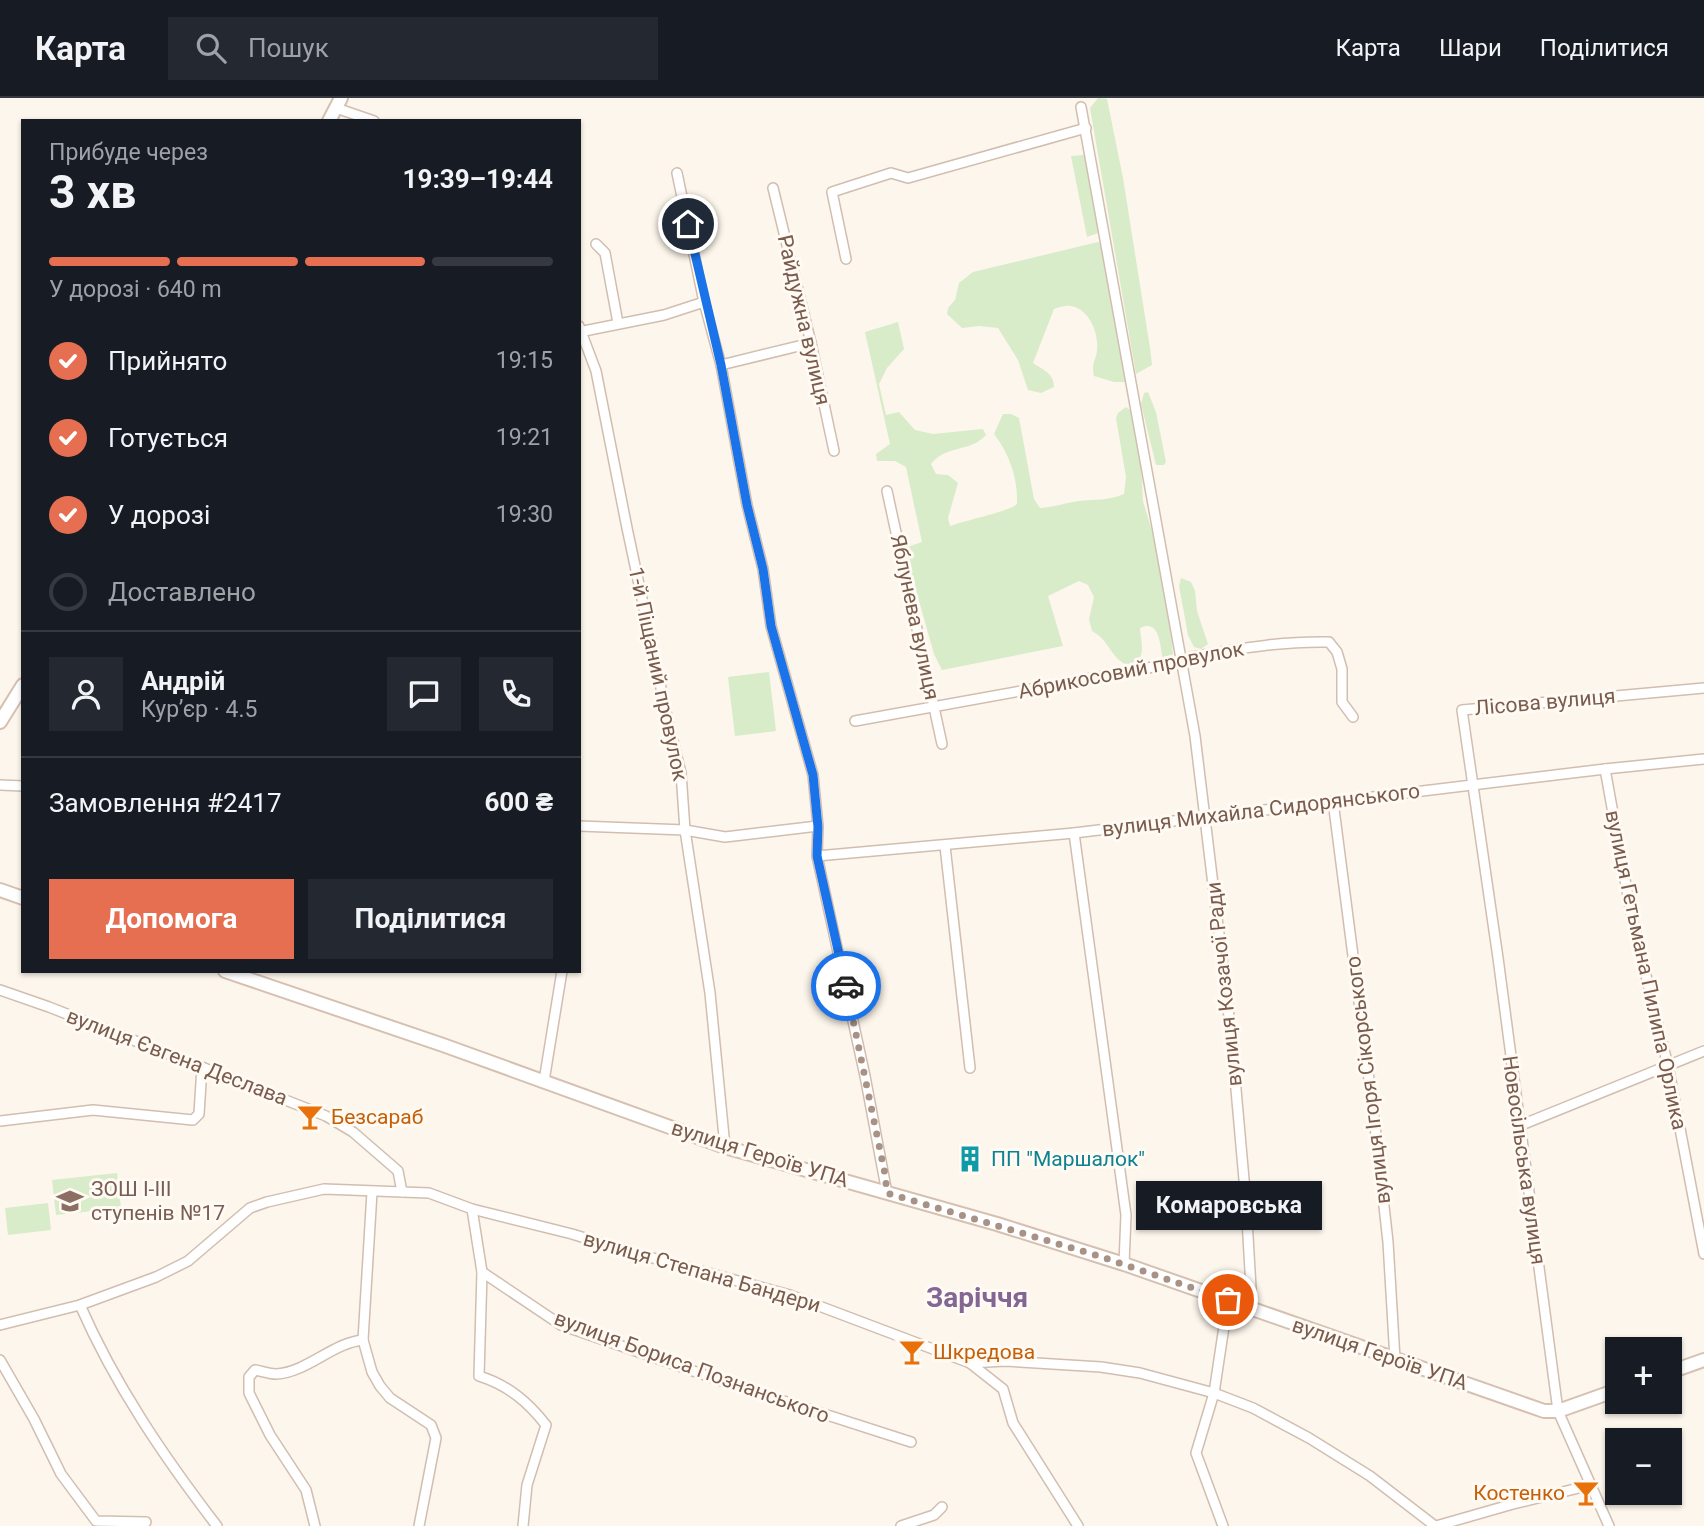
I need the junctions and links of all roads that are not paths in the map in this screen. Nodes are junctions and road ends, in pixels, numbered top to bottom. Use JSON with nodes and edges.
{"nodes":[{"id":1,"x":338,"y":103,"type":"edge"},
{"id":2,"x":1082,"y":107,"type":"dead end"},
{"id":3,"x":330,"y":119,"type":"edge"},
{"id":4,"x":369,"y":119,"type":"edge"},
{"id":5,"x":1086,"y":128,"type":"junction"},
{"id":6,"x":677,"y":173,"type":"dead end"},
{"id":7,"x":773,"y":188,"type":"dead end"},
{"id":8,"x":596,"y":244,"type":"dead end"},
{"id":9,"x":846,"y":259,"type":"dead end"},
{"id":10,"x":704,"y":302,"type":"junction"},
{"id":11,"x":618,"y":323,"type":"junction"},
{"id":12,"x":581,"y":330,"type":"edge"},
{"id":13,"x":581,"y":333,"type":"edge"},
{"id":14,"x":811,"y":343,"type":"junction"},
{"id":15,"x":721,"y":365,"type":"junction"},
{"id":16,"x":834,"y":452,"type":"dead end"},
{"id":17,"x":887,"y":491,"type":"dead end"},
{"id":18,"x":1181,"y":662,"type":"junction"},
{"id":19,"x":21,"y":688,"type":"edge"},
{"id":20,"x":1704,"y":688,"type":"edge"},
{"id":21,"x":934,"y":707,"type":"junction"},
{"id":22,"x":1353,"y":717,"type":"dead end"},
{"id":23,"x":855,"y":721,"type":"dead end"},
{"id":24,"x":0,"y":722,"type":"edge"},
{"id":25,"x":942,"y":744,"type":"dead end"},
{"id":26,"x":1704,"y":759,"type":"edge"},
{"id":27,"x":1605,"y":769,"type":"junction"},
{"id":28,"x":0,"y":785,"type":"edge"},
{"id":29,"x":1472,"y":785,"type":"junction"},
{"id":30,"x":21,"y":786,"type":"edge"},
{"id":31,"x":1333,"y":801,"type":"junction"},
{"id":32,"x":1205,"y":817,"type":"junction"},
{"id":33,"x":581,"y":826,"type":"edge"},
{"id":34,"x":818,"y":827,"type":"junction"},
{"id":35,"x":685,"y":830,"type":"junction"},
{"id":36,"x":1074,"y":833,"type":"junction"},
{"id":37,"x":945,"y":846,"type":"junction"},
{"id":38,"x":817,"y":856,"type":"junction"},
{"id":39,"x":0,"y":890,"type":"edge"},
{"id":40,"x":21,"y":897,"type":"edge"},
{"id":41,"x":231,"y":973,"type":"edge"},
{"id":42,"x":562,"y":973,"type":"edge"},
{"id":43,"x":0,"y":990,"type":"edge"},
{"id":44,"x":1704,"y":1052,"type":"edge"},
{"id":45,"x":1668,"y":1066,"type":"junction"},
{"id":46,"x":202,"y":1067,"type":"junction"},
{"id":47,"x":970,"y":1068,"type":"dead end"},
{"id":48,"x":544,"y":1081,"type":"junction"},
{"id":49,"x":0,"y":1121,"type":"edge"},
{"id":50,"x":1519,"y":1126,"type":"junction"},
{"id":51,"x":725,"y":1147,"type":"junction"},
{"id":52,"x":372,"y":1192,"type":"junction"},
{"id":53,"x":402,"y":1192,"type":"junction"},
{"id":54,"x":887,"y":1193,"type":"junction"},
{"id":55,"x":472,"y":1209,"type":"junction"},
{"id":56,"x":1704,"y":1254,"type":"edge"},
{"id":57,"x":1124,"y":1264,"type":"junction"},
{"id":58,"x":482,"y":1272,"type":"junction"},
{"id":59,"x":1234,"y":1303,"type":"junction"},
{"id":60,"x":80,"y":1305,"type":"junction"},
{"id":61,"x":0,"y":1325,"type":"edge"},
{"id":62,"x":363,"y":1340,"type":"junction"},
{"id":63,"x":1395,"y":1359,"type":"junction"},
{"id":64,"x":0,"y":1360,"type":"edge"},
{"id":65,"x":1704,"y":1360,"type":"edge"},
{"id":66,"x":971,"y":1363,"type":"junction"},
{"id":67,"x":1682,"y":1368,"type":"edge"},
{"id":68,"x":1214,"y":1393,"type":"junction"},
{"id":69,"x":1605,"y":1395,"type":"edge"},
{"id":70,"x":1558,"y":1411,"type":"junction"},
{"id":71,"x":911,"y":1442,"type":"dead end"},
{"id":72,"x":1591,"y":1485,"type":"junction"},
{"id":73,"x":942,"y":1507,"type":"dead end"},
{"id":74,"x":146,"y":1522,"type":"dead end"},
{"id":75,"x":217,"y":1526,"type":"edge"},
{"id":76,"x":315,"y":1526,"type":"edge"},
{"id":77,"x":419,"y":1526,"type":"edge"},
{"id":78,"x":523,"y":1526,"type":"edge"},
{"id":79,"x":901,"y":1526,"type":"edge"},
{"id":80,"x":1077,"y":1526,"type":"edge"},
{"id":81,"x":1223,"y":1526,"type":"edge"},
{"id":82,"x":1436,"y":1526,"type":"edge"},
{"id":83,"x":1609,"y":1526,"type":"edge"}],
"edges":[{"from":1,"to":3,"type":"street"},
{"from":1,"to":4,"type":"street"},
{"from":2,"to":5,"type":"street","name":"вулиця Козачої Ради"},
{"from":5,"to":9,"type":"street"},
{"from":5,"to":18,"type":"street","name":"вулиця Козачої Ради"},
{"from":6,"to":10,"type":"street"},
{"from":7,"to":14,"type":"street","name":"Райдужна вулиця"},
{"from":8,"to":11,"type":"street"},
{"from":10,"to":11,"type":"street","name":"1-й Піщаний провулок"},
{"from":10,"to":15,"type":"street"},
{"from":11,"to":12,"type":"street","name":"1-й Піщаний провулок"},
{"from":13,"to":35,"type":"street","name":"1-й Піщаний провулок"},
{"from":14,"to":15,"type":"street"},
{"from":14,"to":16,"type":"street","name":"Райдужна вулиця"},
{"from":15,"to":34,"type":"street"},
{"from":17,"to":21,"type":"street","name":"Яблунева вулиця"},
{"from":18,"to":21,"type":"street","name":"Абрикосовий провулок"},
{"from":18,"to":22,"type":"street","name":"Абрикосовий провулок"},
{"from":18,"to":32,"type":"street","name":"вулиця Козачої Ради"},
{"from":19,"to":24,"type":"street"},
{"from":20,"to":29,"type":"street","name":"Лісова вулиця"},
{"from":21,"to":23,"type":"street","name":"Абрикосовий провулок"},
{"from":21,"to":25,"type":"street","name":"Яблунева вулиця"},
{"from":26,"to":27,"type":"street","name":"вулиця Михайла Сидорянського"},
{"from":27,"to":29,"type":"street","name":"вулиця Михайла Сидорянського"},
{"from":27,"to":45,"type":"street","name":"вулиця Гетьмана Пилипа Орлика"},
{"from":28,"to":30,"type":"street"},
{"from":29,"to":31,"type":"street","name":"вулиця Михайла Сидорянського"},
{"from":29,"to":50,"type":"street","name":"Новосільська вулиця"},
{"from":31,"to":32,"type":"street","name":"вулиця Михайла Сидорянського"},
{"from":31,"to":63,"type":"street","name":"вулиця Ігоря Сікорського"},
{"from":32,"to":36,"type":"street","name":"вулиця Михайла Сидорянського"},
{"from":32,"to":59,"type":"street","name":"вулиця Козачої Ради"},
{"from":33,"to":35,"type":"street"},
{"from":34,"to":35,"type":"street"},
{"from":34,"to":38,"type":"street"},
{"from":35,"to":51,"type":"street","name":"1-й Піщаний провулок"},
{"from":36,"to":37,"type":"street","name":"вулиця Михайла Сидорянського"},
{"from":36,"to":57,"type":"street"},
{"from":37,"to":38,"type":"street","name":"вулиця Михайла Сидорянського"},
{"from":37,"to":47,"type":"street"},
{"from":38,"to":54,"type":"street"},
{"from":39,"to":40,"type":"street"},
{"from":41,"to":48,"type":"street","name":"вулиця Героїв УПА"},
{"from":42,"to":48,"type":"street"},
{"from":43,"to":46,"type":"street","name":"вулиця Євгена Деслава"},
{"from":44,"to":45,"type":"street"},
{"from":45,"to":50,"type":"street"},
{"from":45,"to":56,"type":"street","name":"вулиця Гетьмана Пилипа Орлика"},
{"from":46,"to":49,"type":"street"},
{"from":46,"to":53,"type":"street","name":"вулиця Євгена Деслава"},
{"from":48,"to":51,"type":"street","name":"вулиця Героїв УПА"},
{"from":50,"to":70,"type":"street","name":"Новосільська вулиця"},
{"from":51,"to":54,"type":"street","name":"вулиця Героїв УПА"},
{"from":52,"to":53,"type":"street","name":"вулиця Степана Бандери"},
{"from":52,"to":60,"type":"street","name":"вулиця Степана Бандери"},
{"from":52,"to":62,"type":"street"},
{"from":53,"to":55,"type":"street","name":"вулиця Степана Бандери"},
{"from":54,"to":57,"type":"street","name":"вулиця Героїв УПА"},
{"from":55,"to":58,"type":"street"},
{"from":55,"to":66,"type":"street","name":"вулиця Степана Бандери"},
{"from":57,"to":59,"type":"street","name":"вулиця Героїв УПА"},
{"from":58,"to":71,"type":"street","name":"вулиця Бориса Познанського"},
{"from":58,"to":78,"type":"street"},
{"from":59,"to":63,"type":"street","name":"вулиця Героїв УПА"},
{"from":59,"to":68,"type":"street","name":"вулиця Козачої Ради"},
{"from":60,"to":61,"type":"street","name":"вулиця Степана Бандери"},
{"from":60,"to":75,"type":"street"},
{"from":62,"to":76,"type":"street"},
{"from":62,"to":77,"type":"street"},
{"from":63,"to":70,"type":"street","name":"вулиця Героїв УПА"},
{"from":64,"to":74,"type":"street"},
{"from":65,"to":67,"type":"street"},
{"from":66,"to":68,"type":"street","name":"вулиця Степана Бандери"},
{"from":66,"to":80,"type":"street"},
{"from":68,"to":81,"type":"street","name":"вулиця Козачої Ради"},
{"from":68,"to":82,"type":"street","name":"вулиця Степана Бандери"},
{"from":69,"to":70,"type":"street"},
{"from":70,"to":72,"type":"street","name":"Новосільська вулиця"},
{"from":72,"to":82,"type":"street","name":"вулиця Степана Бандери"},
{"from":72,"to":83,"type":"street","name":"Новосільська вулиця"},
{"from":73,"to":79,"type":"street"}]}
